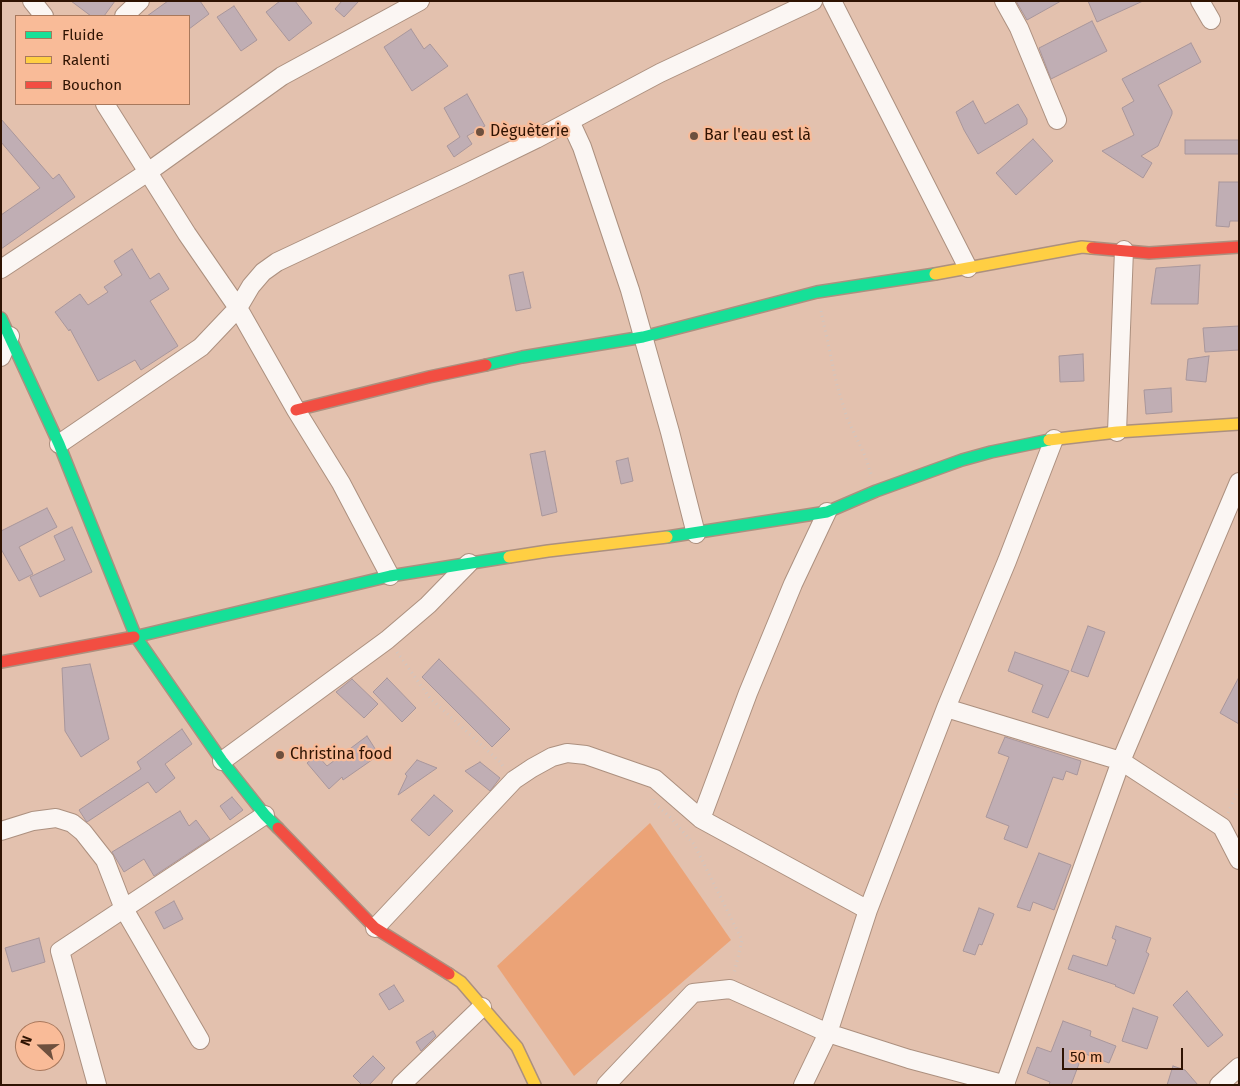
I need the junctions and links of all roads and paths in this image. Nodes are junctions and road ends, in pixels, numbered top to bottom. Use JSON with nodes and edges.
{"nodes":[{"id":1,"x":32,"y":1,"type":"edge"},
{"id":2,"x":140,"y":1,"type":"edge"},
{"id":3,"x":813,"y":1,"type":"edge"},
{"id":4,"x":832,"y":1,"type":"edge"},
{"id":5,"x":1004,"y":1,"type":"edge"},
{"id":6,"x":1200,"y":1,"type":"edge"},
{"id":7,"x":418,"y":2,"type":"edge"},
{"id":8,"x":794,"y":5,"type":"edge"},
{"id":9,"x":43,"y":15,"type":"edge"},
{"id":10,"x":125,"y":15,"type":"edge"},
{"id":11,"x":1211,"y":20,"type":"dead end"},
{"id":12,"x":107,"y":105,"type":"edge"},
{"id":13,"x":1057,"y":120,"type":"dead end"},
{"id":14,"x":570,"y":121,"type":"junction"},
{"id":15,"x":148,"y":172,"type":"junction"},
{"id":16,"x":1239,"y":247,"type":"edge"},
{"id":17,"x":1124,"y":250,"type":"junction"},
{"id":18,"x":968,"y":268,"type":"junction"},
{"id":19,"x":1,"y":269,"type":"edge"},
{"id":20,"x":817,"y":292,"type":"junction"},
{"id":21,"x":238,"y":308,"type":"junction"},
{"id":22,"x":1,"y":318,"type":"edge"},
{"id":23,"x":10,"y":336,"type":"junction"},
{"id":24,"x":643,"y":337,"type":"junction"},
{"id":25,"x":1,"y":357,"type":"edge"},
{"id":26,"x":296,"y":410,"type":"junction"},
{"id":27,"x":1239,"y":424,"type":"edge"},
{"id":28,"x":1117,"y":432,"type":"junction"},
{"id":29,"x":1054,"y":439,"type":"junction"},
{"id":30,"x":59,"y":444,"type":"junction"},
{"id":31,"x":1239,"y":482,"type":"edge"},
{"id":32,"x":876,"y":491,"type":"junction"},
{"id":33,"x":827,"y":512,"type":"junction"},
{"id":34,"x":696,"y":534,"type":"junction"},
{"id":35,"x":469,"y":563,"type":"junction"},
{"id":36,"x":390,"y":576,"type":"junction"},
{"id":37,"x":136,"y":636,"type":"junction"},
{"id":38,"x":387,"y":640,"type":"junction"},
{"id":39,"x":1,"y":662,"type":"edge"},
{"id":40,"x":946,"y":708,"type":"junction"},
{"id":41,"x":222,"y":761,"type":"junction"},
{"id":42,"x":1121,"y":761,"type":"junction"},
{"id":43,"x":655,"y":779,"type":"junction"},
{"id":44,"x":514,"y":780,"type":"junction"},
{"id":45,"x":1239,"y":788,"type":"edge"},
{"id":46,"x":265,"y":815,"type":"junction"},
{"id":47,"x":700,"y":819,"type":"junction"},
{"id":48,"x":1222,"y":827,"type":"junction"},
{"id":49,"x":1,"y":830,"type":"edge"},
{"id":50,"x":1239,"y":860,"type":"edge"},
{"id":51,"x":124,"y":909,"type":"junction"},
{"id":52,"x":868,"y":910,"type":"junction"},
{"id":53,"x":376,"y":928,"type":"junction"},
{"id":54,"x":730,"y":989,"type":"junction"},
{"id":55,"x":482,"y":1007,"type":"junction"},
{"id":56,"x":828,"y":1033,"type":"junction"},
{"id":57,"x":200,"y":1040,"type":"dead end"},
{"id":58,"x":1239,"y":1067,"type":"edge"},
{"id":59,"x":97,"y":1085,"type":"edge"},
{"id":60,"x":401,"y":1085,"type":"edge"},
{"id":61,"x":535,"y":1085,"type":"edge"},
{"id":62,"x":606,"y":1085,"type":"edge"},
{"id":63,"x":803,"y":1085,"type":"edge"},
{"id":64,"x":1005,"y":1085,"type":"edge"},
{"id":65,"x":1219,"y":1085,"type":"edge"}],
"edges":[{"from":1,"to":9,"type":"street"},
{"from":2,"to":10,"type":"street"},
{"from":3,"to":8,"type":"street"},
{"from":4,"to":18,"type":"street"},
{"from":5,"to":13,"type":"street"},
{"from":6,"to":11,"type":"street"},
{"from":7,"to":15,"type":"street"},
{"from":8,"to":14,"type":"street"},
{"from":12,"to":15,"type":"street"},
{"from":14,"to":21,"type":"street"},
{"from":14,"to":24,"type":"street"},
{"from":15,"to":19,"type":"street"},
{"from":15,"to":21,"type":"street"},
{"from":16,"to":17,"type":"street"},
{"from":17,"to":18,"type":"street"},
{"from":17,"to":28,"type":"street"},
{"from":18,"to":20,"type":"street"},
{"from":20,"to":24,"type":"street"},
{"from":20,"to":32,"type":"path"},
{"from":21,"to":26,"type":"street"},
{"from":21,"to":30,"type":"street"},
{"from":22,"to":23,"type":"street"},
{"from":23,"to":25,"type":"street"},
{"from":23,"to":30,"type":"street"},
{"from":24,"to":26,"type":"street"},
{"from":24,"to":34,"type":"street"},
{"from":26,"to":36,"type":"street"},
{"from":27,"to":28,"type":"street"},
{"from":28,"to":29,"type":"street"},
{"from":29,"to":32,"type":"street"},
{"from":29,"to":40,"type":"street"},
{"from":30,"to":37,"type":"street"},
{"from":31,"to":42,"type":"street"},
{"from":32,"to":33,"type":"street"},
{"from":33,"to":34,"type":"street"},
{"from":33,"to":47,"type":"street"},
{"from":34,"to":35,"type":"street"},
{"from":35,"to":36,"type":"street"},
{"from":35,"to":38,"type":"street"},
{"from":36,"to":37,"type":"street"},
{"from":37,"to":39,"type":"street"},
{"from":37,"to":41,"type":"street"},
{"from":38,"to":41,"type":"street"},
{"from":38,"to":44,"type":"path"},
{"from":40,"to":42,"type":"street"},
{"from":40,"to":52,"type":"street"},
{"from":41,"to":46,"type":"street"},
{"from":42,"to":48,"type":"street"},
{"from":42,"to":64,"type":"street"},
{"from":43,"to":44,"type":"street"},
{"from":43,"to":47,"type":"street"},
{"from":43,"to":54,"type":"path"},
{"from":44,"to":53,"type":"street"},
{"from":45,"to":48,"type":"path"},
{"from":46,"to":51,"type":"street"},
{"from":46,"to":53,"type":"street"},
{"from":47,"to":52,"type":"street"},
{"from":48,"to":50,"type":"street"},
{"from":49,"to":51,"type":"street"},
{"from":51,"to":57,"type":"street"},
{"from":51,"to":59,"type":"street"},
{"from":52,"to":56,"type":"street"},
{"from":53,"to":55,"type":"street"},
{"from":54,"to":56,"type":"street"},
{"from":54,"to":62,"type":"street"},
{"from":55,"to":60,"type":"street"},
{"from":55,"to":61,"type":"street"},
{"from":56,"to":63,"type":"street"},
{"from":56,"to":64,"type":"street"},
{"from":58,"to":65,"type":"street"}]}
